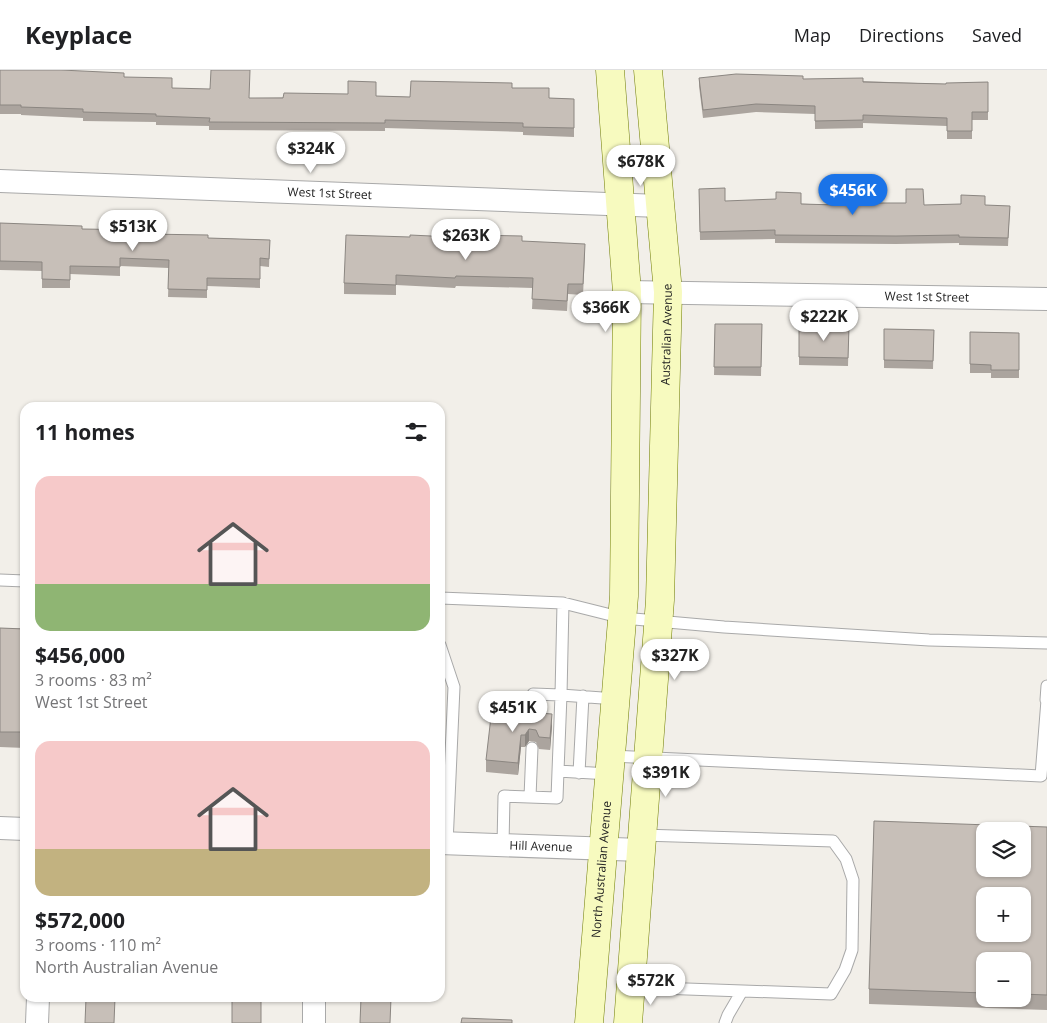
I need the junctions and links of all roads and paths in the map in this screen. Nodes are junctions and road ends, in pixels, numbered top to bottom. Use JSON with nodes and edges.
{"nodes":[{"id":1,"x":610,"y":70,"type":"edge"},
{"id":2,"x":648,"y":70,"type":"edge"},
{"id":3,"x":0,"y":181,"type":"edge"},
{"id":4,"x":621,"y":205,"type":"junction"},
{"id":5,"x":660,"y":206,"type":"junction"},
{"id":6,"x":627,"y":292,"type":"junction"},
{"id":7,"x":668,"y":292,"type":"junction"},
{"id":8,"x":1047,"y":299,"type":"edge"},
{"id":9,"x":0,"y":580,"type":"edge"},
{"id":10,"x":20,"y":581,"type":"edge"},
{"id":11,"x":445,"y":598,"type":"edge"},
{"id":12,"x":563,"y":603,"type":"junction"},
{"id":13,"x":624,"y":607,"type":"junction"},
{"id":14,"x":659,"y":610,"type":"junction"},
{"id":15,"x":1047,"y":644,"type":"edge"},
{"id":16,"x":445,"y":659,"type":"edge"},
{"id":17,"x":1047,"y":686,"type":"edge"},
{"id":18,"x":561,"y":695,"type":"junction"},
{"id":19,"x":583,"y":696,"type":"junction"},
{"id":20,"x":616,"y":699,"type":"junction"},
{"id":21,"x":1047,"y":700,"type":"edge"},
{"id":22,"x":532,"y":724,"type":"edge"},
{"id":23,"x":532,"y":748,"type":"dead end"},
{"id":24,"x":648,"y":758,"type":"junction"},
{"id":25,"x":610,"y":765,"type":"junction"},
{"id":26,"x":558,"y":771,"type":"junction"},
{"id":27,"x":579,"y":773,"type":"junction"},
{"id":28,"x":530,"y":797,"type":"junction"},
{"id":29,"x":0,"y":828,"type":"edge"},
{"id":30,"x":445,"y":828,"type":"edge"},
{"id":31,"x":20,"y":829,"type":"edge"},
{"id":32,"x":642,"y":843,"type":"junction"},
{"id":33,"x":445,"y":844,"type":"edge"},
{"id":34,"x":503,"y":846,"type":"junction"},
{"id":35,"x":604,"y":849,"type":"junction"},
{"id":36,"x":631,"y":987,"type":"junction"},
{"id":37,"x":742,"y":991,"type":"junction"},
{"id":38,"x":38,"y":1002,"type":"edge"},
{"id":39,"x":314,"y":1002,"type":"edge"},
{"id":40,"x":37,"y":1023,"type":"edge"},
{"id":41,"x":314,"y":1023,"type":"edge"},
{"id":42,"x":589,"y":1023,"type":"edge"},
{"id":43,"x":628,"y":1023,"type":"edge"},
{"id":44,"x":725,"y":1023,"type":"edge"}],
"edges":[{"from":1,"to":4,"type":"main road"},
{"from":2,"to":5,"type":"main road","name":"Australian Avenue"},
{"from":3,"to":4,"type":"street","name":"West 1st Street"},
{"from":4,"to":5,"type":"street","name":"West 1st Street"},
{"from":4,"to":6,"type":"main road"},
{"from":5,"to":7,"type":"main road","name":"Australian Avenue"},
{"from":6,"to":7,"type":"street","name":"West 1st Street"},
{"from":6,"to":13,"type":"main road"},
{"from":7,"to":8,"type":"street","name":"West 1st Street"},
{"from":7,"to":14,"type":"main road","name":"Australian Avenue"},
{"from":9,"to":10,"type":"lane"},
{"from":11,"to":12,"type":"lane"},
{"from":12,"to":13,"type":"lane"},
{"from":12,"to":18,"type":"lane"},
{"from":13,"to":14,"type":"lane"},
{"from":13,"to":20,"type":"main road","name":"North Australian Avenue"},
{"from":14,"to":15,"type":"lane"},
{"from":14,"to":24,"type":"main road"},
{"from":16,"to":30,"type":"lane"},
{"from":17,"to":21,"type":"lane"},
{"from":18,"to":19,"type":"lane"},
{"from":18,"to":22,"type":"lane"},
{"from":18,"to":26,"type":"lane"},
{"from":19,"to":20,"type":"lane"},
{"from":19,"to":27,"type":"lane"},
{"from":20,"to":25,"type":"main road","name":"North Australian Avenue"},
{"from":21,"to":24,"type":"lane"},
{"from":23,"to":28,"type":"lane"},
{"from":24,"to":25,"type":"lane"},
{"from":24,"to":32,"type":"main road"},
{"from":25,"to":27,"type":"lane"},
{"from":25,"to":35,"type":"main road","name":"North Australian Avenue"},
{"from":26,"to":27,"type":"lane"},
{"from":26,"to":28,"type":"lane"},
{"from":28,"to":34,"type":"lane"},
{"from":29,"to":31,"type":"street"},
{"from":32,"to":35,"type":"street","name":"Hill Avenue"},
{"from":32,"to":36,"type":"main road"},
{"from":32,"to":37,"type":"lane"},
{"from":33,"to":34,"type":"street","name":"Hill Avenue"},
{"from":34,"to":35,"type":"street","name":"Hill Avenue"},
{"from":35,"to":42,"type":"main road","name":"North Australian Avenue"},
{"from":36,"to":37,"type":"lane"},
{"from":36,"to":43,"type":"main road"},
{"from":37,"to":44,"type":"lane"},
{"from":38,"to":40,"type":"street"},
{"from":39,"to":41,"type":"street"}]}
